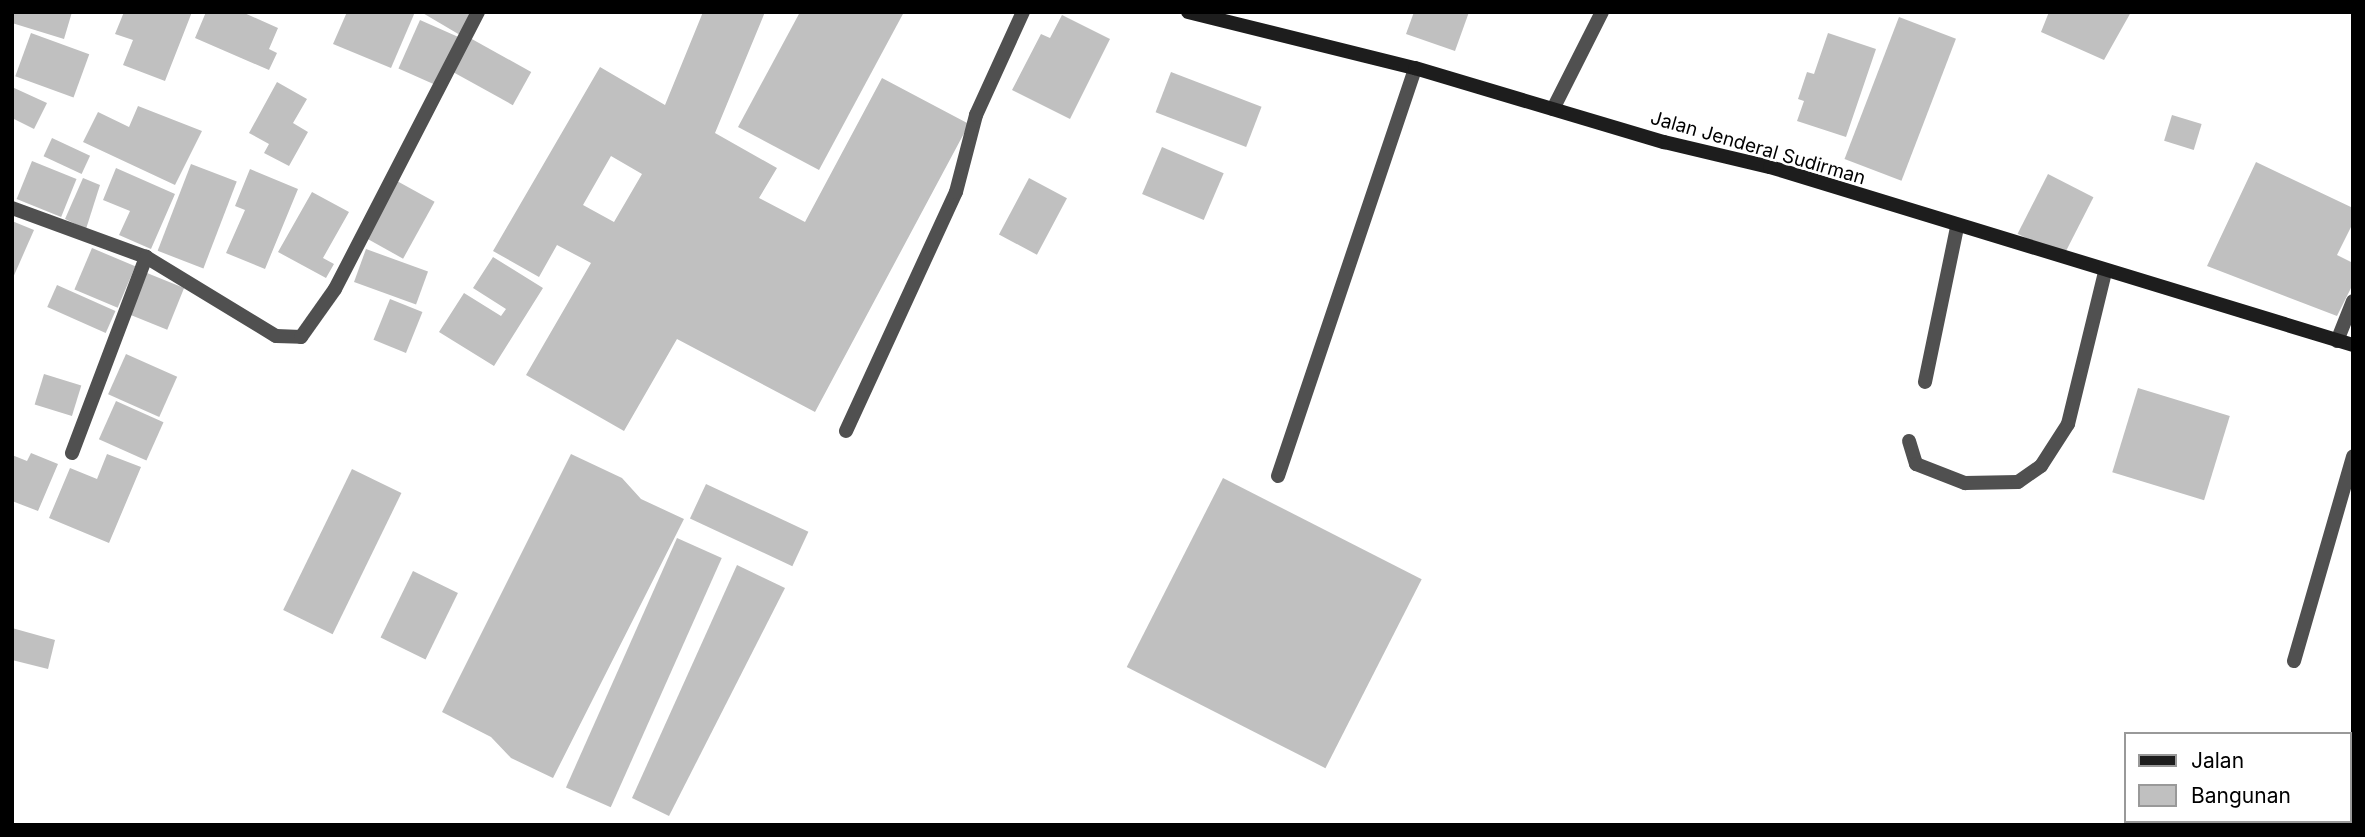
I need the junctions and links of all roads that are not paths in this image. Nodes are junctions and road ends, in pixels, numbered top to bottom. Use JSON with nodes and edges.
{"nodes":[{"id":1,"x":478,"y":12,"type":"edge"},
{"id":2,"x":1023,"y":12,"type":"edge"},
{"id":3,"x":1188,"y":12,"type":"edge"},
{"id":4,"x":1602,"y":12,"type":"edge"},
{"id":5,"x":1415,"y":68,"type":"junction"},
{"id":6,"x":1553,"y":109,"type":"junction"},
{"id":7,"x":12,"y":208,"type":"edge"},
{"id":8,"x":1957,"y":227,"type":"junction"},
{"id":9,"x":146,"y":257,"type":"junction"},
{"id":10,"x":2105,"y":272,"type":"junction"},
{"id":11,"x":2353,"y":301,"type":"edge"},
{"id":12,"x":2337,"y":341,"type":"junction"},
{"id":13,"x":2353,"y":345,"type":"edge"},
{"id":14,"x":1925,"y":382,"type":"dead end"},
{"id":15,"x":846,"y":431,"type":"dead end"},
{"id":16,"x":1909,"y":441,"type":"dead end"},
{"id":17,"x":72,"y":453,"type":"dead end"},
{"id":18,"x":2353,"y":456,"type":"edge"},
{"id":19,"x":1278,"y":477,"type":"dead end"},
{"id":20,"x":2294,"y":661,"type":"dead end"}],
"edges":[{"from":1,"to":9,"type":"street"},
{"from":2,"to":15,"type":"street"},
{"from":3,"to":5,"type":"main road","name":"Jalan Jenderal Sudirman"},
{"from":4,"to":6,"type":"street"},
{"from":5,"to":6,"type":"main road","name":"Jalan Jenderal Sudirman"},
{"from":5,"to":19,"type":"street"},
{"from":6,"to":8,"type":"main road","name":"Jalan Jenderal Sudirman"},
{"from":7,"to":9,"type":"street"},
{"from":8,"to":10,"type":"main road","name":"Jalan Jenderal Sudirman"},
{"from":8,"to":14,"type":"street"},
{"from":9,"to":17,"type":"street"},
{"from":10,"to":12,"type":"main road","name":"Jalan Jenderal Sudirman"},
{"from":10,"to":16,"type":"street"},
{"from":11,"to":12,"type":"street"},
{"from":12,"to":13,"type":"main road","name":"Jalan Jenderal Sudirman"},
{"from":18,"to":20,"type":"street"}]}
